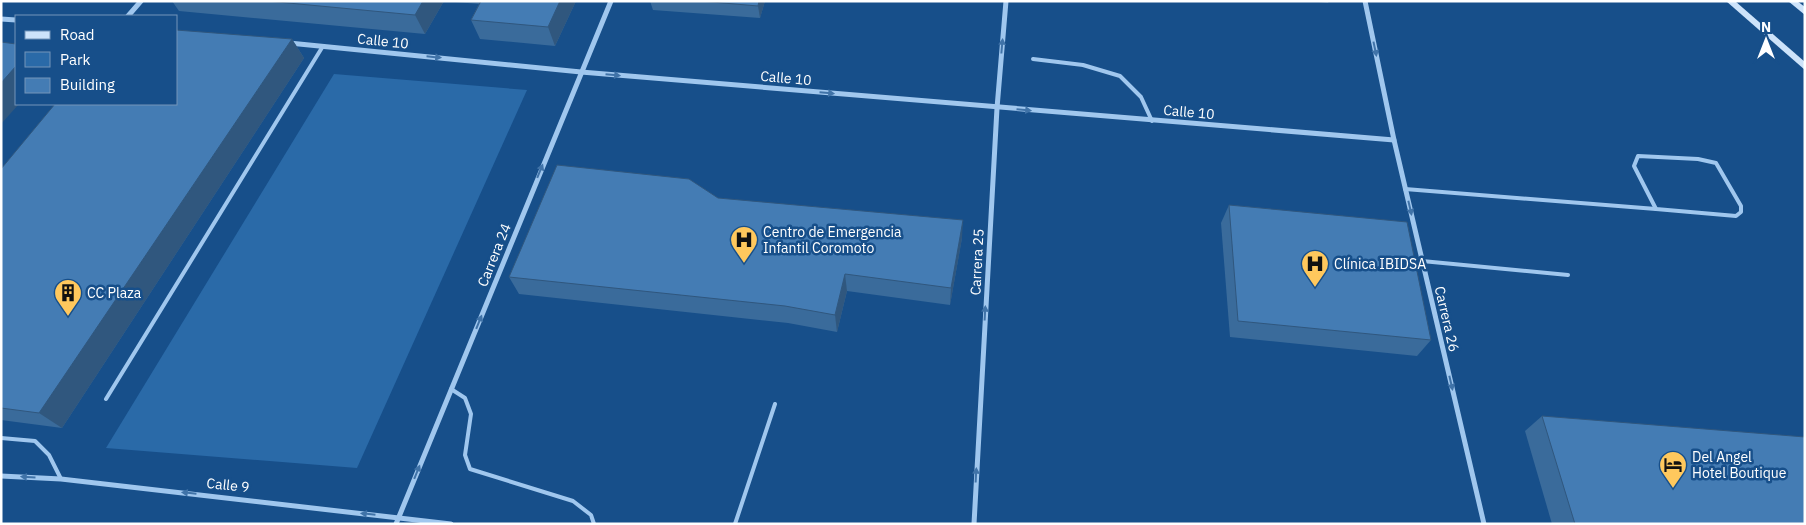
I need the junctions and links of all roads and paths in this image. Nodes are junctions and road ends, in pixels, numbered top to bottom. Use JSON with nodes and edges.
{"nodes":[{"id":1,"x":140,"y":1,"type":"edge"},
{"id":2,"x":611,"y":1,"type":"edge"},
{"id":3,"x":1006,"y":1,"type":"edge"},
{"id":4,"x":1365,"y":1,"type":"edge"},
{"id":5,"x":1730,"y":1,"type":"edge"},
{"id":6,"x":1792,"y":1,"type":"edge"},
{"id":7,"x":1805,"y":12,"type":"edge"},
{"id":8,"x":129,"y":15,"type":"edge"},
{"id":9,"x":1,"y":18,"type":"edge"},
{"id":10,"x":15,"y":20,"type":"edge"},
{"id":11,"x":284,"y":43,"type":"edge"},
{"id":12,"x":323,"y":46,"type":"junction"},
{"id":13,"x":1033,"y":59,"type":"dead end"},
{"id":14,"x":1805,"y":68,"type":"edge"},
{"id":15,"x":581,"y":72,"type":"junction"},
{"id":16,"x":997,"y":108,"type":"junction"},
{"id":17,"x":1152,"y":121,"type":"junction"},
{"id":18,"x":1394,"y":140,"type":"junction"},
{"id":19,"x":1405,"y":189,"type":"junction"},
{"id":20,"x":1656,"y":210,"type":"junction"},
{"id":21,"x":1422,"y":261,"type":"junction"},
{"id":22,"x":1568,"y":276,"type":"dead end"},
{"id":23,"x":451,"y":388,"type":"junction"},
{"id":24,"x":106,"y":399,"type":"dead end"},
{"id":25,"x":775,"y":404,"type":"dead end"},
{"id":26,"x":1,"y":438,"type":"edge"},
{"id":27,"x":1,"y":476,"type":"edge"},
{"id":28,"x":61,"y":479,"type":"junction"},
{"id":29,"x":398,"y":517,"type":"junction"},
{"id":30,"x":396,"y":524,"type":"edge"},
{"id":31,"x":451,"y":524,"type":"edge"},
{"id":32,"x":594,"y":524,"type":"edge"},
{"id":33,"x":735,"y":524,"type":"edge"},
{"id":34,"x":974,"y":524,"type":"edge"},
{"id":35,"x":1484,"y":524,"type":"edge"}],
"edges":[{"from":1,"to":8,"type":"street"},
{"from":2,"to":15,"type":"street","name":"Carrera 24"},
{"from":16,"to":3,"type":"street","name":"Carrera 25","one_way":true},
{"from":4,"to":18,"type":"street","name":"Carrera 26","one_way":true},
{"from":5,"to":14,"type":"main road"},
{"from":6,"to":7,"type":"main road"},
{"from":9,"to":10,"type":"street"},
{"from":11,"to":12,"type":"street","name":"Calle 10"},
{"from":12,"to":15,"type":"street","name":"Calle 10","one_way":true},
{"from":12,"to":24,"type":"lane"},
{"from":13,"to":17,"type":"lane"},
{"from":15,"to":16,"type":"street","name":"Calle 10","one_way":true},
{"from":23,"to":15,"type":"street","name":"Carrera 24","one_way":true},
{"from":16,"to":17,"type":"street","name":"Calle 10","one_way":true},
{"from":34,"to":16,"type":"street","name":"Carrera 25","one_way":true},
{"from":17,"to":18,"type":"street","name":"Calle 10"},
{"from":18,"to":19,"type":"street","name":"Carrera 26"},
{"from":19,"to":20,"type":"lane"},
{"from":19,"to":21,"type":"street","name":"Carrera 26","one_way":true},
{"from":20,"to":20,"type":"lane"},
{"from":21,"to":22,"type":"lane"},
{"from":21,"to":35,"type":"street","name":"Carrera 26","one_way":true},
{"from":29,"to":23,"type":"street","name":"Carrera 24","one_way":true},
{"from":23,"to":32,"type":"lane"},
{"from":25,"to":33,"type":"lane"},
{"from":26,"to":28,"type":"lane"},
{"from":28,"to":27,"type":"street","name":"Calle 9","one_way":true},
{"from":29,"to":28,"type":"street","name":"Calle 9","one_way":true},
{"from":29,"to":30,"type":"street","name":"Carrera 24"},
{"from":29,"to":31,"type":"street","name":"Calle 9"}]}
